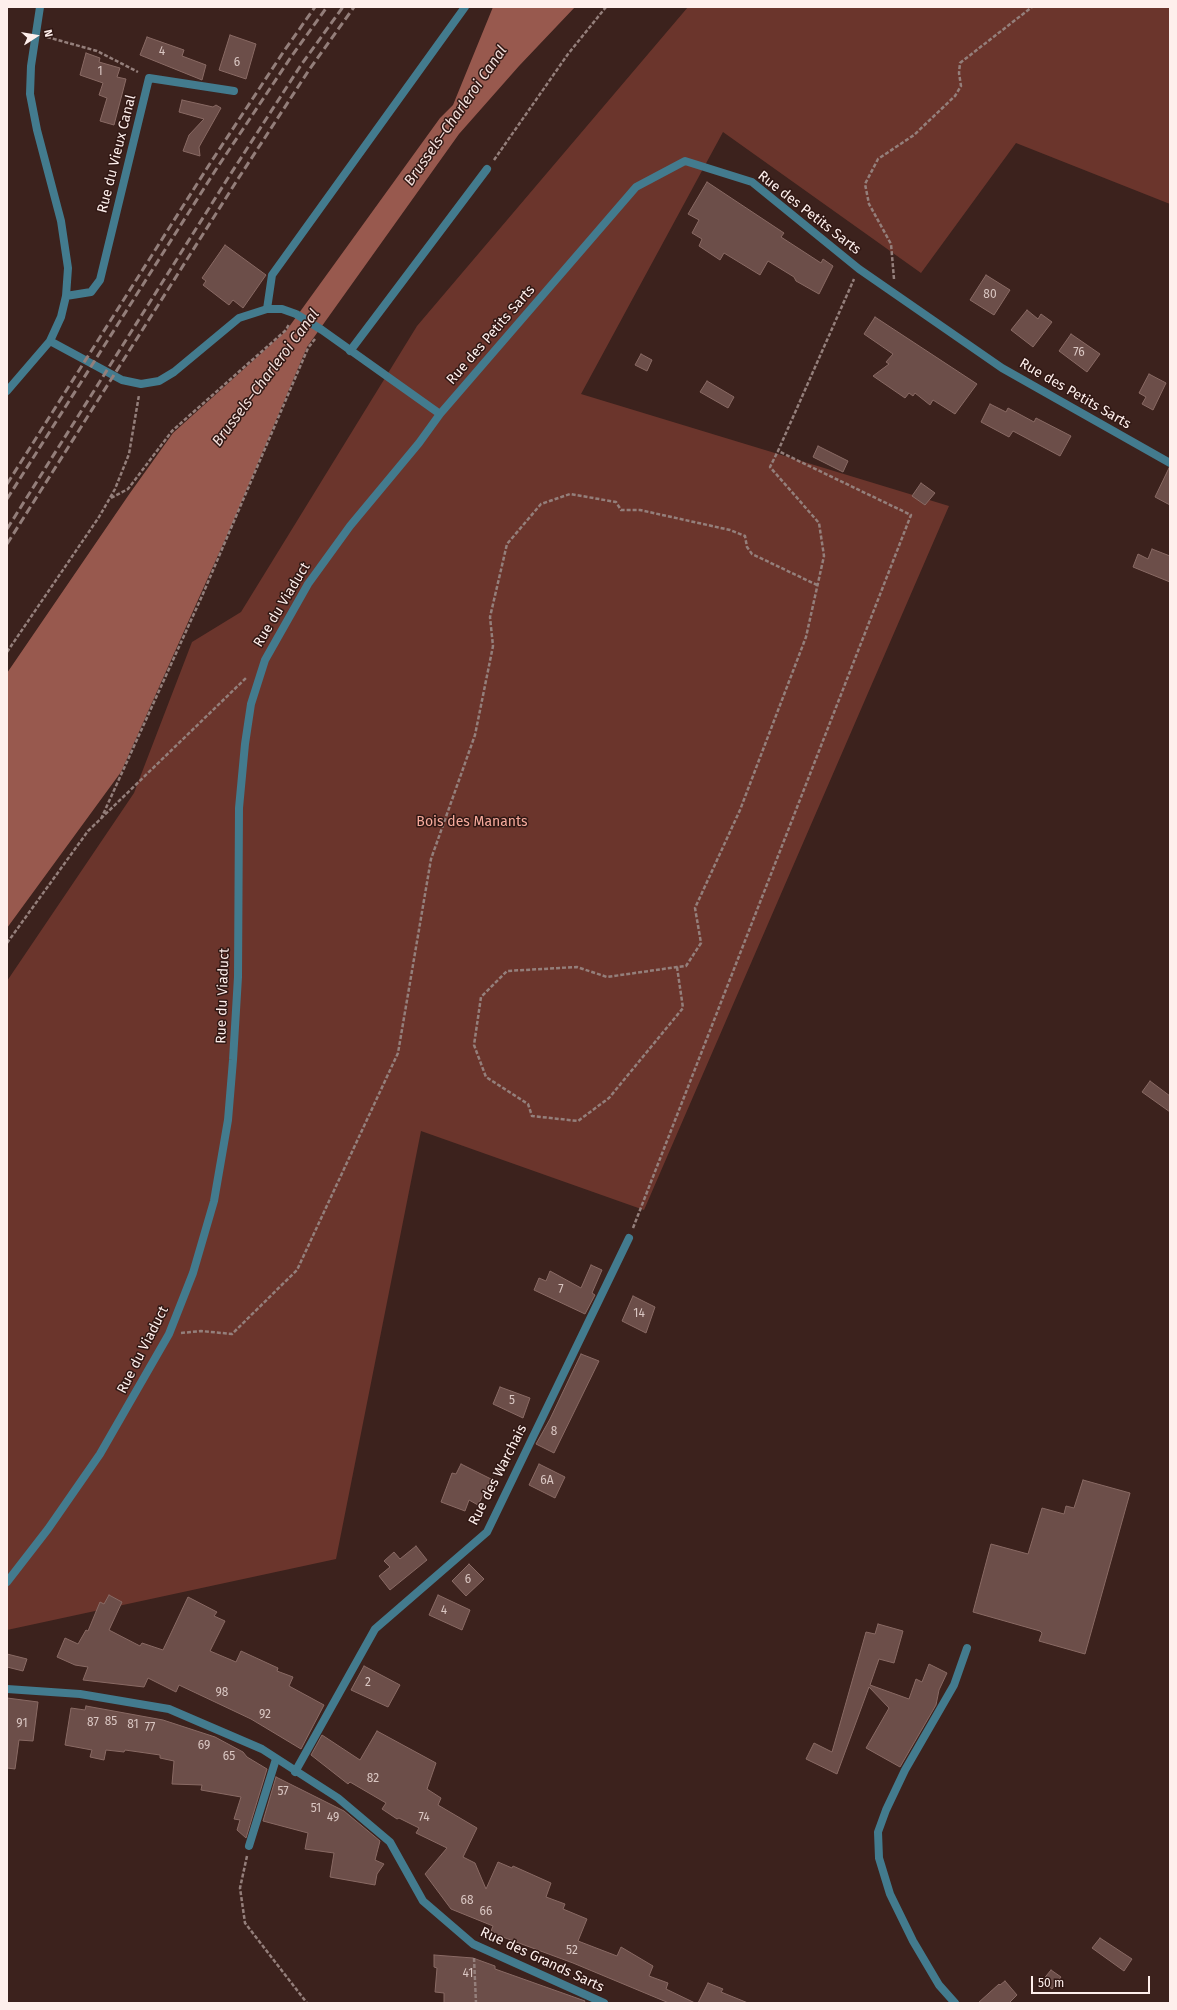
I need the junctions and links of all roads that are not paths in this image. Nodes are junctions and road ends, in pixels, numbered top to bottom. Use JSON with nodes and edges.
{"nodes":[{"id":1,"x":40,"y":7,"type":"edge"},
{"id":2,"x":465,"y":7,"type":"edge"},
{"id":3,"x":234,"y":92,"type":"dead end"},
{"id":4,"x":487,"y":169,"type":"road end"},
{"id":5,"x":66,"y":296,"type":"junction"},
{"id":6,"x":267,"y":309,"type":"junction"},
{"id":7,"x":50,"y":341,"type":"junction"},
{"id":8,"x":350,"y":351,"type":"junction"},
{"id":9,"x":7,"y":391,"type":"edge"},
{"id":10,"x":440,"y":414,"type":"junction"},
{"id":11,"x":1170,"y":463,"type":"edge"},
{"id":12,"x":629,"y":1238,"type":"road end"},
{"id":13,"x":7,"y":1582,"type":"edge"},
{"id":14,"x":967,"y":1648,"type":"dead end"},
{"id":15,"x":7,"y":1689,"type":"edge"},
{"id":16,"x":276,"y":1759,"type":"junction"},
{"id":17,"x":295,"y":1772,"type":"junction"},
{"id":18,"x":248,"y":1846,"type":"road end"},
{"id":19,"x":604,"y":2003,"type":"edge"},
{"id":20,"x":955,"y":2003,"type":"edge"}],
"edges":[{"from":1,"to":5,"type":"street"},
{"from":2,"to":6,"type":"street"},
{"from":3,"to":5,"type":"street","name":"Rue du Vieux Canal"},
{"from":4,"to":8,"type":"street"},
{"from":5,"to":7,"type":"street"},
{"from":6,"to":7,"type":"street"},
{"from":6,"to":8,"type":"street"},
{"from":7,"to":9,"type":"street"},
{"from":8,"to":10,"type":"street"},
{"from":10,"to":11,"type":"street","name":"Rue des Petits Sarts"},
{"from":10,"to":13,"type":"street","name":"Rue du Viaduct"},
{"from":12,"to":17,"type":"street","name":"Rue des Warchais"},
{"from":14,"to":20,"type":"street"},
{"from":15,"to":16,"type":"street","name":"Rue des Grands Sarts"},
{"from":16,"to":17,"type":"street","name":"Rue des Grands Sarts"},
{"from":16,"to":18,"type":"street"},
{"from":17,"to":19,"type":"street","name":"Rue des Grands Sarts"}]}
